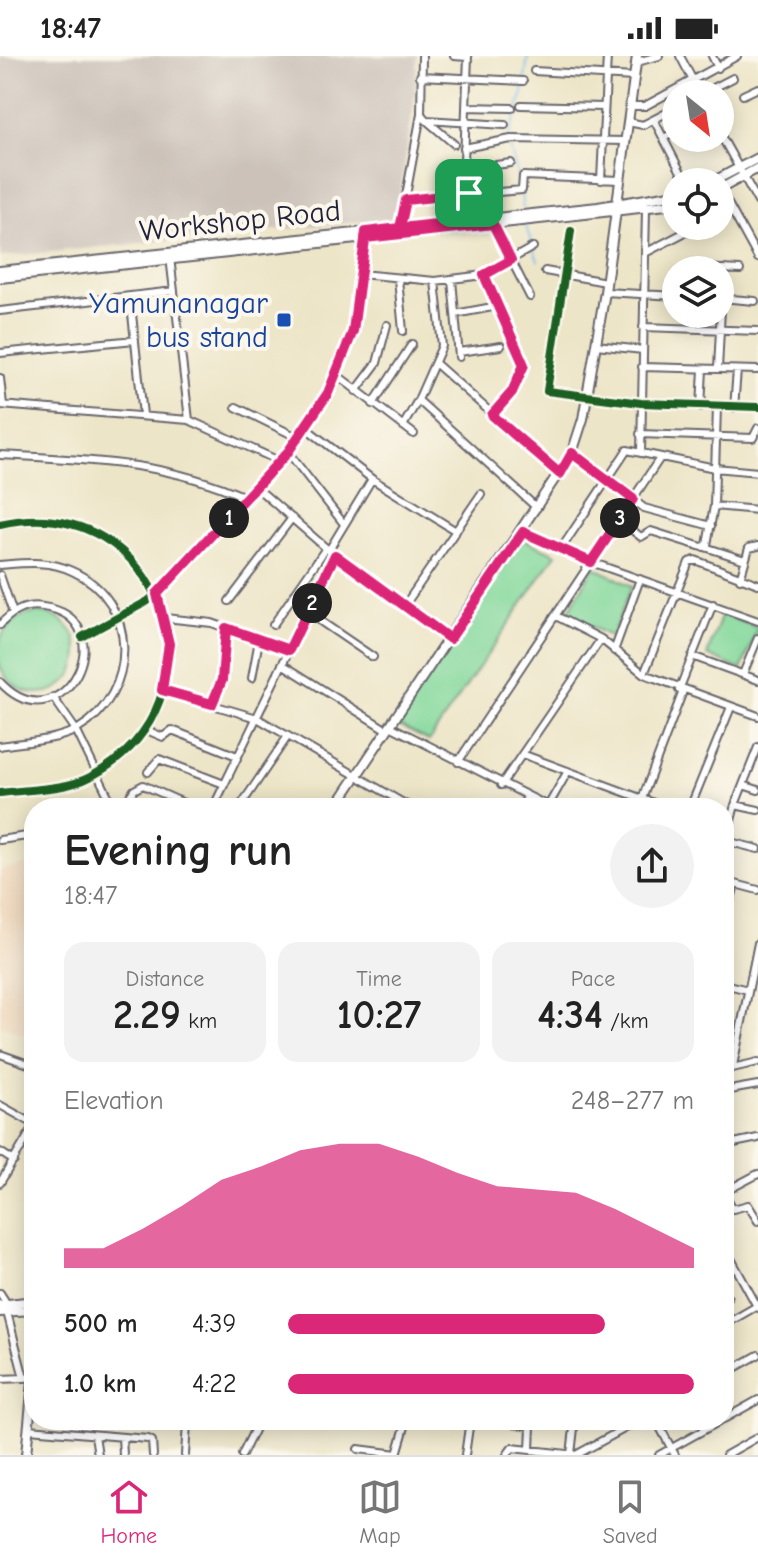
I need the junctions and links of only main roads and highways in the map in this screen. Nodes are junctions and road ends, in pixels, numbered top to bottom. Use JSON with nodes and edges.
{"nodes":[{"id":1,"x":637,"y":59,"type":"edge"},
{"id":2,"x":758,"y":158,"type":"edge"},
{"id":3,"x":758,"y":168,"type":"edge"},
{"id":4,"x":741,"y":173,"type":"junction"},
{"id":5,"x":734,"y":175,"type":"edge"},
{"id":6,"x":734,"y":178,"type":"edge"},
{"id":7,"x":662,"y":197,"type":"edge"},
{"id":8,"x":662,"y":206,"type":"edge"},
{"id":9,"x":616,"y":208,"type":"junction"},
{"id":10,"x":366,"y":235,"type":"junction"},
{"id":11,"x":170,"y":256,"type":"junction"},
{"id":12,"x":0,"y":271,"type":"edge"},
{"id":13,"x":0,"y":278,"type":"edge"},
{"id":14,"x":342,"y":798,"type":"edge"},
{"id":15,"x":24,"y":1303,"type":"edge"},
{"id":16,"x":3,"y":1308,"type":"edge"},
{"id":17,"x":24,"y":1309,"type":"edge"},
{"id":18,"x":29,"y":1430,"type":"edge"},
{"id":19,"x":26,"y":1455,"type":"edge"}],
"edges":[{"from":1,"to":9,"type":"main road"},
{"from":2,"to":4,"type":"main road"},
{"from":3,"to":4,"type":"main road"},
{"from":4,"to":5,"type":"main road"},
{"from":4,"to":6,"type":"main road"},
{"from":7,"to":9,"type":"main road","name":"Workshop Road"},
{"from":8,"to":9,"type":"main road","name":"Workshop Road"},
{"from":9,"to":10,"type":"main road","name":"Workshop Road"},
{"from":9,"to":10,"type":"main road","name":"Workshop Road"},
{"from":9,"to":14,"type":"main road"},
{"from":10,"to":11,"type":"main road","name":"Workshop Road"},
{"from":11,"to":12,"type":"main road","name":"Workshop Road"},
{"from":11,"to":13,"type":"main road","name":"Workshop Road"},
{"from":15,"to":16,"type":"main road"},
{"from":16,"to":17,"type":"main road"},
{"from":18,"to":19,"type":"main road"}]}
